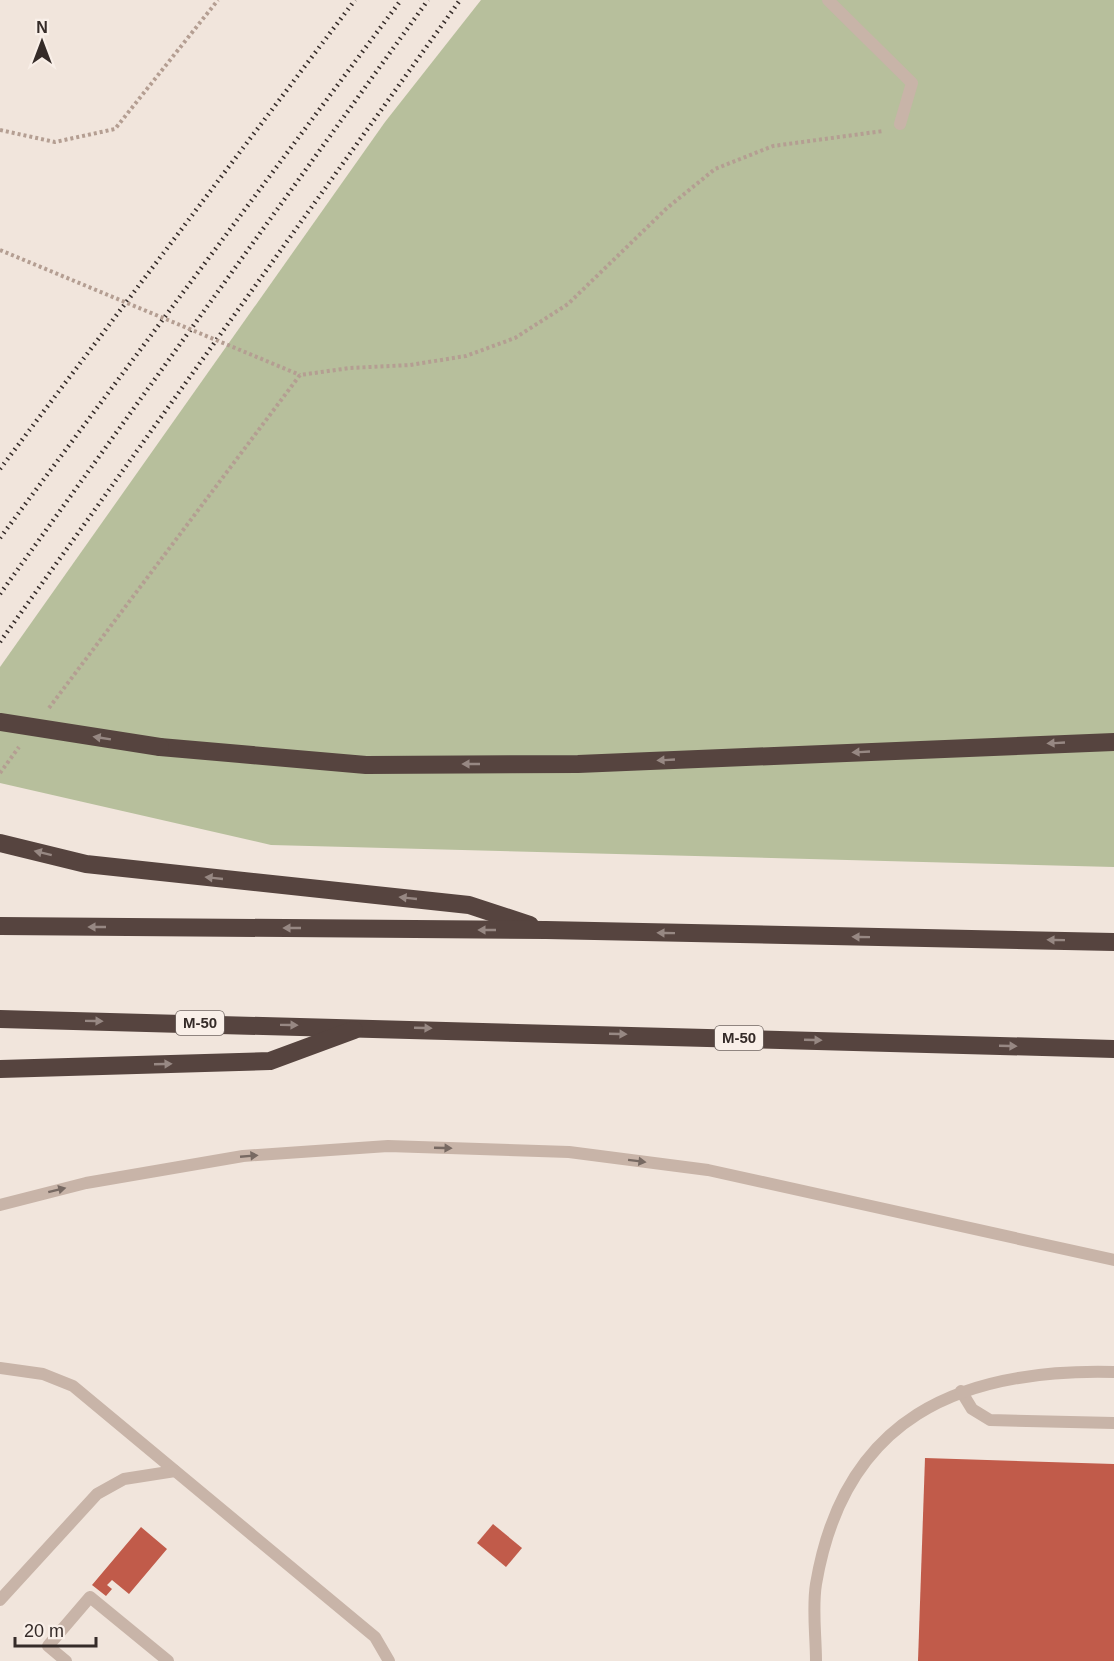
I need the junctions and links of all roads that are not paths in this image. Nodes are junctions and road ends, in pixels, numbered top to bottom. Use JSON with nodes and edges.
{"nodes":[{"id":1,"x":828,"y":0,"type":"edge"},
{"id":2,"x":900,"y":124,"type":"road end"},
{"id":3,"x":0,"y":722,"type":"edge"},
{"id":4,"x":1114,"y":742,"type":"edge"},
{"id":5,"x":0,"y":843,"type":"edge"},
{"id":6,"x":0,"y":926,"type":"edge"},
{"id":7,"x":546,"y":930,"type":"junction"},
{"id":8,"x":1114,"y":942,"type":"edge"},
{"id":9,"x":0,"y":1019,"type":"edge"},
{"id":10,"x":365,"y":1027,"type":"junction"},
{"id":11,"x":1114,"y":1049,"type":"edge"},
{"id":12,"x":0,"y":1070,"type":"edge"},
{"id":13,"x":0,"y":1205,"type":"edge"},
{"id":14,"x":1114,"y":1260,"type":"edge"},
{"id":15,"x":0,"y":1368,"type":"edge"},
{"id":16,"x":1114,"y":1372,"type":"edge"},
{"id":17,"x":961,"y":1390,"type":"junction"},
{"id":18,"x":1114,"y":1423,"type":"edge"},
{"id":19,"x":175,"y":1471,"type":"junction"},
{"id":20,"x":0,"y":1600,"type":"edge"},
{"id":21,"x":66,"y":1661,"type":"edge"},
{"id":22,"x":168,"y":1661,"type":"edge"},
{"id":23,"x":389,"y":1661,"type":"edge"},
{"id":24,"x":816,"y":1661,"type":"edge"}],
"edges":[{"from":1,"to":2,"type":"lane"},
{"from":4,"to":3,"type":"highway","one_way":true,"bridge":true},
{"from":7,"to":5,"type":"highway","one_way":true},
{"from":7,"to":6,"type":"highway","one_way":true},
{"from":8,"to":7,"type":"highway","one_way":true},
{"from":9,"to":10,"type":"highway","number":"M-50","one_way":true},
{"from":10,"to":11,"type":"highway","number":"M-50","one_way":true},
{"from":12,"to":10,"type":"highway","one_way":true},
{"from":13,"to":14,"type":"lane","one_way":true},
{"from":15,"to":19,"type":"lane"},
{"from":16,"to":17,"type":"lane"},
{"from":17,"to":18,"type":"lane"},
{"from":17,"to":24,"type":"lane"},
{"from":19,"to":20,"type":"lane"},
{"from":19,"to":23,"type":"lane"},
{"from":21,"to":22,"type":"lane"}]}
